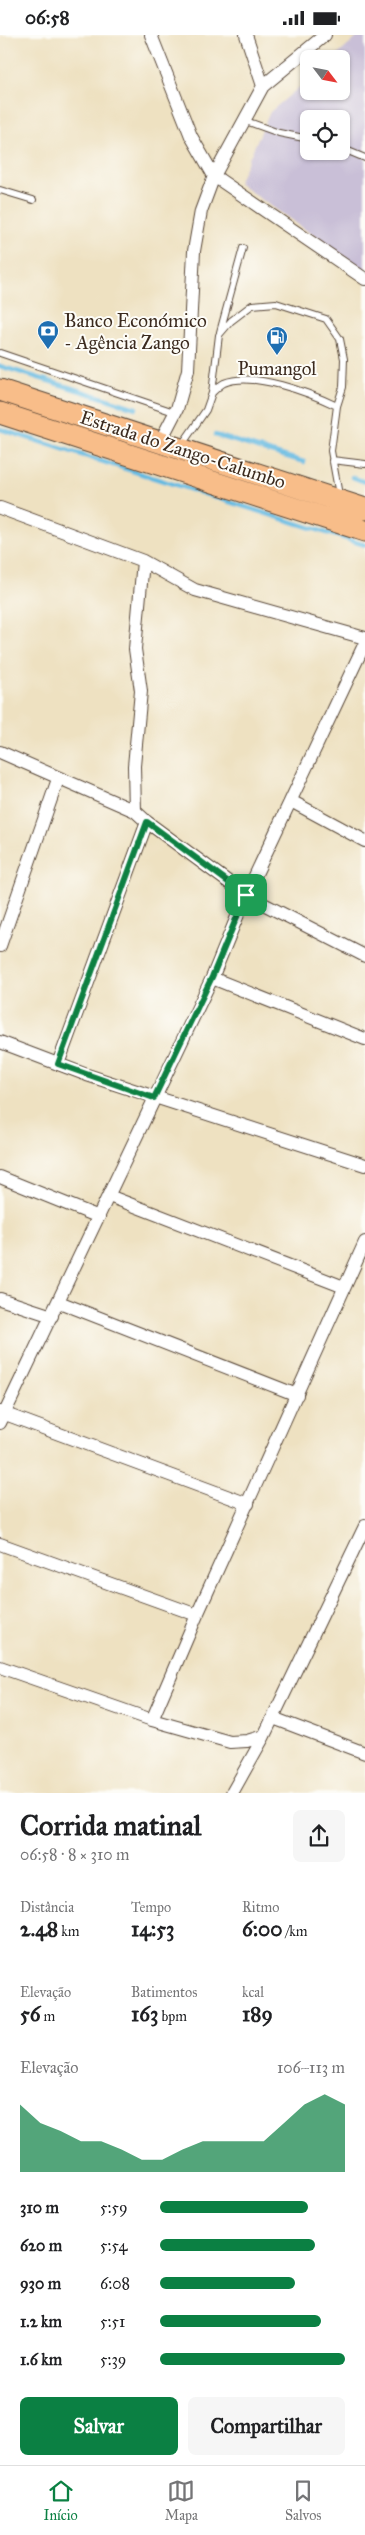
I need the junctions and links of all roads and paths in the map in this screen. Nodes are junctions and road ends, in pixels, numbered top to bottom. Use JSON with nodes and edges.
{"nodes":[{"id":1,"x":151,"y":35,"type":"edge"},
{"id":2,"x":246,"y":35,"type":"edge"},
{"id":3,"x":324,"y":35,"type":"edge"},
{"id":4,"x":263,"y":86,"type":"junction"},
{"id":5,"x":243,"y":120,"type":"junction"},
{"id":6,"x":300,"y":137,"type":"edge"},
{"id":7,"x":350,"y":152,"type":"edge"},
{"id":8,"x":365,"y":158,"type":"edge"},
{"id":9,"x":214,"y":176,"type":"junction"},
{"id":10,"x":0,"y":190,"type":"edge"},
{"id":11,"x":33,"y":200,"type":"dead end"},
{"id":12,"x":242,"y":248,"type":"dead end"},
{"id":13,"x":365,"y":279,"type":"edge"},
{"id":14,"x":219,"y":335,"type":"junction"},
{"id":15,"x":0,"y":353,"type":"edge"},
{"id":16,"x":0,"y":389,"type":"edge"},
{"id":17,"x":212,"y":393,"type":"junction"},
{"id":18,"x":337,"y":406,"type":"junction"},
{"id":19,"x":174,"y":412,"type":"junction"},
{"id":20,"x":0,"y":413,"type":"edge"},
{"id":21,"x":171,"y":444,"type":"junction"},
{"id":22,"x":332,"y":460,"type":"junction"},
{"id":23,"x":365,"y":464,"type":"edge"},
{"id":24,"x":340,"y":501,"type":"junction"},
{"id":25,"x":0,"y":508,"type":"edge"},
{"id":26,"x":365,"y":509,"type":"edge"},
{"id":27,"x":365,"y":531,"type":"edge"},
{"id":28,"x":143,"y":561,"type":"junction"},
{"id":29,"x":365,"y":638,"type":"edge"},
{"id":30,"x":365,"y":643,"type":"edge"},
{"id":31,"x":0,"y":752,"type":"edge"},
{"id":32,"x":58,"y":779,"type":"junction"},
{"id":33,"x":291,"y":801,"type":"junction"},
{"id":34,"x":135,"y":811,"type":"junction"},
{"id":35,"x":147,"y":822,"type":"junction"},
{"id":36,"x":365,"y":841,"type":"edge"},
{"id":37,"x":246,"y":895,"type":"junction"},
{"id":38,"x":0,"y":946,"type":"edge"},
{"id":39,"x":365,"y":956,"type":"edge"},
{"id":40,"x":212,"y":977,"type":"junction"},
{"id":41,"x":365,"y":1039,"type":"edge"},
{"id":42,"x":0,"y":1043,"type":"edge"},
{"id":43,"x":58,"y":1064,"type":"junction"},
{"id":44,"x":154,"y":1098,"type":"junction"},
{"id":45,"x":365,"y":1165,"type":"edge"},
{"id":46,"x":0,"y":1177,"type":"edge"},
{"id":47,"x":108,"y":1196,"type":"junction"},
{"id":48,"x":99,"y":1217,"type":"junction"},
{"id":49,"x":365,"y":1242,"type":"edge"},
{"id":50,"x":344,"y":1287,"type":"junction"},
{"id":51,"x":0,"y":1299,"type":"edge"},
{"id":52,"x":59,"y":1302,"type":"junction"},
{"id":53,"x":52,"y":1316,"type":"junction"},
{"id":54,"x":297,"y":1395,"type":"junction"},
{"id":55,"x":2,"y":1416,"type":"edge"},
{"id":56,"x":248,"y":1504,"type":"junction"},
{"id":57,"x":365,"y":1526,"type":"edge"},
{"id":58,"x":0,"y":1544,"type":"edge"},
{"id":59,"x":197,"y":1615,"type":"junction"},
{"id":60,"x":0,"y":1667,"type":"edge"},
{"id":61,"x":273,"y":1718,"type":"junction"},
{"id":62,"x":152,"y":1720,"type":"junction"},
{"id":63,"x":264,"y":1736,"type":"junction"},
{"id":64,"x":365,"y":1753,"type":"edge"},
{"id":65,"x":232,"y":1793,"type":"edge"}],
"edges":[{"from":1,"to":9,"type":"street"},
{"from":2,"to":4,"type":"street"},
{"from":3,"to":4,"type":"street"},
{"from":4,"to":5,"type":"street"},
{"from":5,"to":6,"type":"lane"},
{"from":5,"to":9,"type":"street"},
{"from":7,"to":8,"type":"lane"},
{"from":9,"to":13,"type":"street"},
{"from":9,"to":19,"type":"street"},
{"from":10,"to":11,"type":"lane"},
{"from":12,"to":14,"type":"lane"},
{"from":14,"to":17,"type":"lane"},
{"from":14,"to":18,"type":"lane"},
{"from":15,"to":19,"type":"lane"},
{"from":16,"to":21,"type":"main road","name":"Estrada do Zango-Calumbo"},
{"from":17,"to":18,"type":"lane"},
{"from":17,"to":21,"type":"lane"},
{"from":18,"to":22,"type":"lane"},
{"from":19,"to":21,"type":"street"},
{"from":20,"to":27,"type":"main road","name":"Estrada do Zango-Calumbo"},
{"from":21,"to":24,"type":"main road","name":"Estrada do Zango-Calumbo"},
{"from":22,"to":23,"type":"lane"},
{"from":22,"to":24,"type":"lane"},
{"from":24,"to":26,"type":"main road","name":"Estrada do Zango-Calumbo"},
{"from":25,"to":28,"type":"street"},
{"from":28,"to":29,"type":"street"},
{"from":28,"to":34,"type":"street"},
{"from":30,"to":33,"type":"street"},
{"from":31,"to":32,"type":"street"},
{"from":32,"to":34,"type":"street"},
{"from":32,"to":38,"type":"street"},
{"from":33,"to":36,"type":"street"},
{"from":33,"to":37,"type":"street"},
{"from":34,"to":35,"type":"street"},
{"from":35,"to":37,"type":"street"},
{"from":35,"to":43,"type":"street"},
{"from":37,"to":39,"type":"street"},
{"from":37,"to":40,"type":"street"},
{"from":40,"to":41,"type":"street"},
{"from":40,"to":44,"type":"street"},
{"from":42,"to":43,"type":"street"},
{"from":43,"to":44,"type":"street"},
{"from":44,"to":45,"type":"street"},
{"from":44,"to":47,"type":"street"},
{"from":46,"to":48,"type":"street"},
{"from":47,"to":48,"type":"street"},
{"from":47,"to":50,"type":"street"},
{"from":48,"to":52,"type":"street"},
{"from":49,"to":50,"type":"street"},
{"from":50,"to":54,"type":"street"},
{"from":51,"to":53,"type":"street"},
{"from":52,"to":53,"type":"street"},
{"from":52,"to":54,"type":"street"},
{"from":53,"to":55,"type":"street"},
{"from":54,"to":56,"type":"street"},
{"from":55,"to":56,"type":"street"},
{"from":56,"to":59,"type":"street"},
{"from":57,"to":61,"type":"street"},
{"from":58,"to":59,"type":"street"},
{"from":59,"to":62,"type":"street"},
{"from":60,"to":62,"type":"street"},
{"from":61,"to":63,"type":"street"},
{"from":61,"to":64,"type":"street"},
{"from":62,"to":63,"type":"street"},
{"from":63,"to":65,"type":"street"}]}
